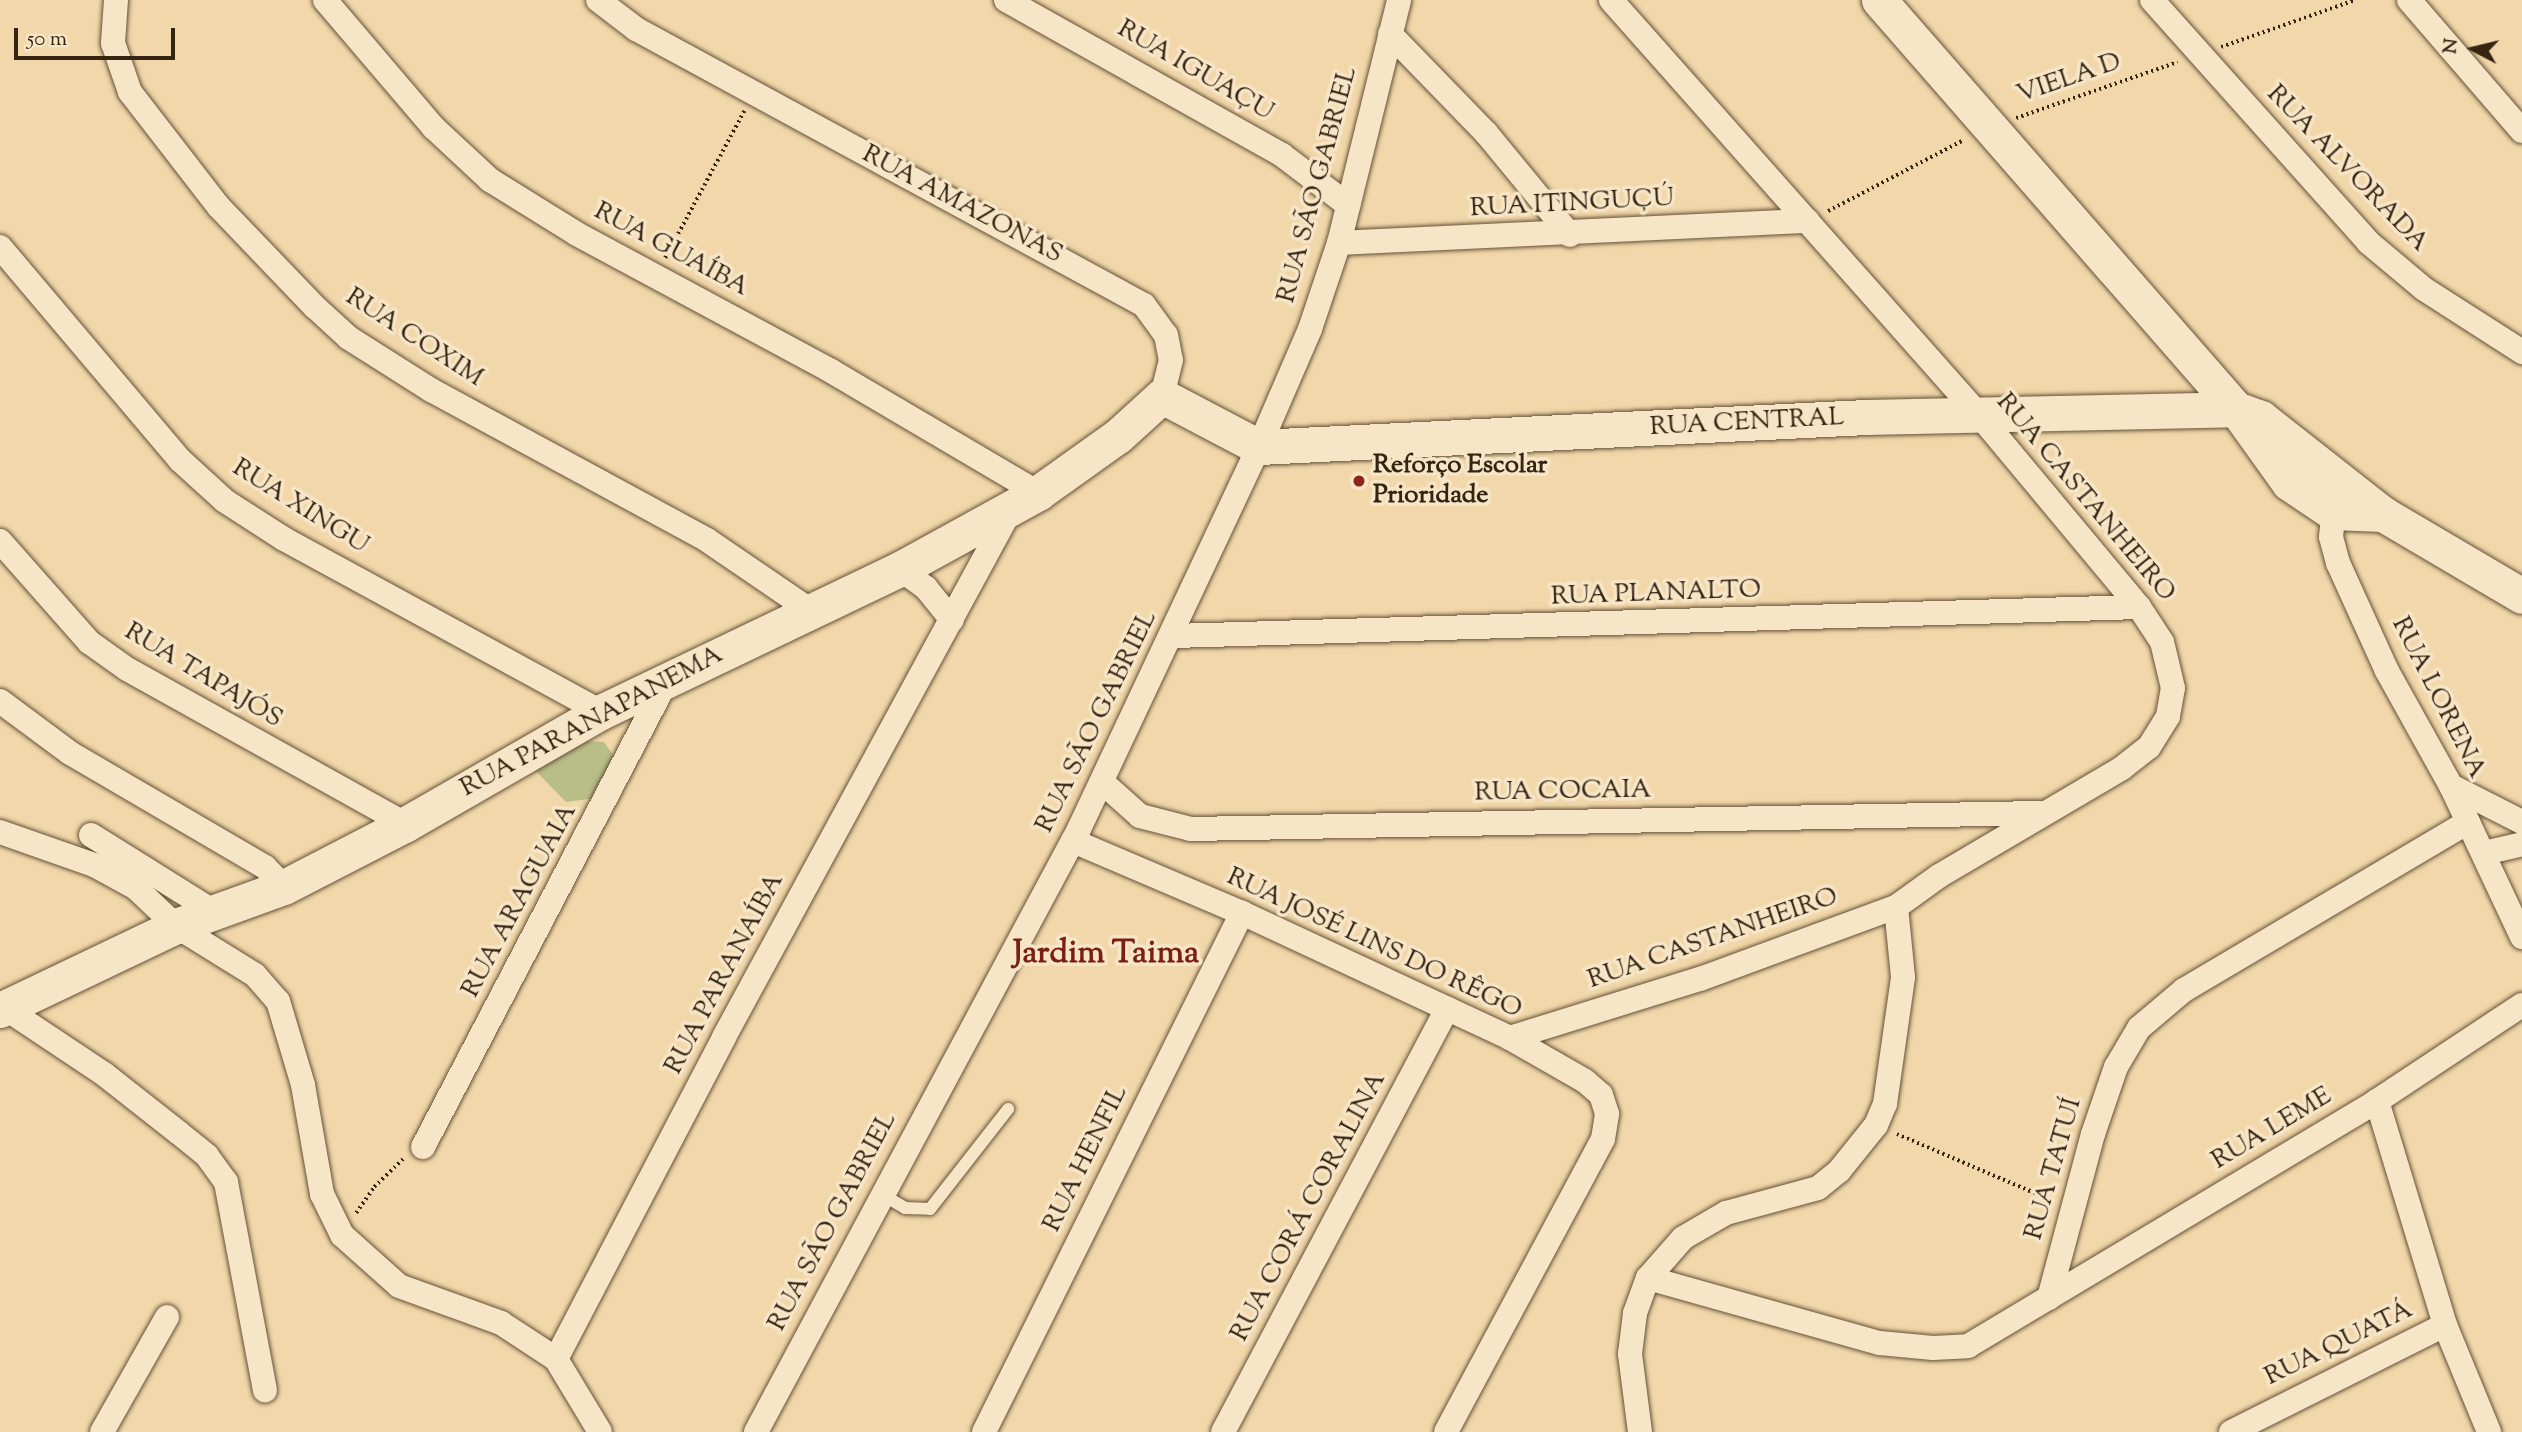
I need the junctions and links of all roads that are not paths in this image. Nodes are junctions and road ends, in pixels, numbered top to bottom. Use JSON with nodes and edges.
{"nodes":[{"id":1,"x":116,"y":0,"type":"edge"},
{"id":2,"x":325,"y":0,"type":"edge"},
{"id":3,"x":598,"y":0,"type":"edge"},
{"id":4,"x":1006,"y":0,"type":"edge"},
{"id":5,"x":1399,"y":0,"type":"edge"},
{"id":6,"x":1611,"y":0,"type":"edge"},
{"id":7,"x":1879,"y":0,"type":"edge"},
{"id":8,"x":2152,"y":0,"type":"edge"},
{"id":9,"x":2409,"y":0,"type":"edge"},
{"id":10,"x":1390,"y":34,"type":"junction"},
{"id":11,"x":2522,"y":131,"type":"edge"},
{"id":12,"x":1348,"y":205,"type":"junction"},
{"id":13,"x":1807,"y":221,"type":"junction"},
{"id":14,"x":1570,"y":235,"type":"junction"},
{"id":15,"x":1339,"y":243,"type":"junction"},
{"id":16,"x":0,"y":247,"type":"edge"},
{"id":17,"x":2522,"y":352,"type":"edge"},
{"id":18,"x":1162,"y":396,"type":"junction"},
{"id":19,"x":2236,"y":409,"type":"junction"},
{"id":20,"x":1979,"y":415,"type":"junction"},
{"id":21,"x":1259,"y":447,"type":"junction"},
{"id":22,"x":2336,"y":496,"type":"junction"},
{"id":23,"x":1025,"y":501,"type":"junction"},
{"id":24,"x":0,"y":541,"type":"edge"},
{"id":25,"x":900,"y":569,"type":"junction"},
{"id":26,"x":2522,"y":596,"type":"edge"},
{"id":27,"x":2139,"y":607,"type":"junction"},
{"id":28,"x":808,"y":609,"type":"junction"},
{"id":29,"x":952,"y":621,"type":"junction"},
{"id":30,"x":1174,"y":636,"type":"junction"},
{"id":31,"x":666,"y":682,"type":"junction"},
{"id":32,"x":0,"y":701,"type":"edge"},
{"id":33,"x":601,"y":712,"type":"junction"},
{"id":34,"x":1102,"y":782,"type":"junction"},
{"id":35,"x":2451,"y":786,"type":"junction"},
{"id":36,"x":2041,"y":813,"type":"junction"},
{"id":37,"x":2468,"y":822,"type":"junction"},
{"id":38,"x":2522,"y":822,"type":"edge"},
{"id":39,"x":407,"y":824,"type":"junction"},
{"id":40,"x":0,"y":832,"type":"edge"},
{"id":41,"x":91,"y":835,"type":"dead end"},
{"id":42,"x":1073,"y":841,"type":"junction"},
{"id":43,"x":2522,"y":844,"type":"edge"},
{"id":44,"x":2484,"y":853,"type":"junction"},
{"id":45,"x":284,"y":887,"type":"junction"},
{"id":46,"x":1896,"y":907,"type":"junction"},
{"id":47,"x":1242,"y":912,"type":"junction"},
{"id":48,"x":216,"y":913,"type":"junction"},
{"id":49,"x":176,"y":926,"type":"junction"},
{"id":50,"x":2522,"y":937,"type":"edge"},
{"id":51,"x":2522,"y":1005,"type":"edge"},
{"id":52,"x":3,"y":1009,"type":"edge"},
{"id":53,"x":1447,"y":1009,"type":"junction"},
{"id":54,"x":1510,"y":1038,"type":"junction"},
{"id":55,"x":2377,"y":1101,"type":"junction"},
{"id":56,"x":1008,"y":1109,"type":"dead end"},
{"id":57,"x":423,"y":1147,"type":"road end"},
{"id":58,"x":880,"y":1194,"type":"junction"},
{"id":59,"x":1648,"y":1278,"type":"junction"},
{"id":60,"x":2049,"y":1298,"type":"junction"},
{"id":61,"x":167,"y":1317,"type":"dead end"},
{"id":62,"x":2445,"y":1325,"type":"junction"},
{"id":63,"x":556,"y":1359,"type":"junction"},
{"id":64,"x":264,"y":1390,"type":"dead end"},
{"id":65,"x":102,"y":1432,"type":"edge"},
{"id":66,"x":600,"y":1432,"type":"edge"},
{"id":67,"x":756,"y":1432,"type":"edge"},
{"id":68,"x":984,"y":1432,"type":"edge"},
{"id":69,"x":1223,"y":1432,"type":"edge"},
{"id":70,"x":1446,"y":1432,"type":"edge"},
{"id":71,"x":1640,"y":1432,"type":"edge"},
{"id":72,"x":2231,"y":1432,"type":"edge"},
{"id":73,"x":2488,"y":1432,"type":"edge"}],
"edges":[{"from":1,"to":28,"type":"street","name":"RUA COXIM"},
{"from":2,"to":23,"type":"street","name":"RUA GUAÍBA"},
{"from":3,"to":18,"type":"street","name":"RUA AMAZONAS"},
{"from":4,"to":12,"type":"street","name":"RUA IGUAÇU"},
{"from":5,"to":10,"type":"street","name":"RUA SÃO GABRIEL"},
{"from":6,"to":13,"type":"street","name":"RUA CASTANHEIRO"},
{"from":7,"to":19,"type":"street"},
{"from":8,"to":17,"type":"street","name":"RUA ALVORADA"},
{"from":9,"to":11,"type":"street"},
{"from":10,"to":12,"type":"street","name":"RUA SÃO GABRIEL"},
{"from":10,"to":14,"type":"street"},
{"from":12,"to":15,"type":"street","name":"RUA SÃO GABRIEL"},
{"from":13,"to":14,"type":"street","name":"RUA ITINGUÇÚ"},
{"from":13,"to":20,"type":"street","name":"RUA CASTANHEIRO"},
{"from":14,"to":15,"type":"street","name":"RUA ITINGUÇÚ"},
{"from":15,"to":21,"type":"street","name":"RUA SÃO GABRIEL"},
{"from":16,"to":33,"type":"street","name":"RUA XINGU"},
{"from":18,"to":21,"type":"street"},
{"from":18,"to":23,"type":"street","name":"RUA PARANAPANEMA"},
{"from":19,"to":20,"type":"street","name":"RUA CENTRAL"},
{"from":19,"to":22,"type":"street"},
{"from":20,"to":21,"type":"street","name":"RUA CENTRAL"},
{"from":20,"to":27,"type":"street","name":"RUA CASTANHEIRO"},
{"from":21,"to":30,"type":"street","name":"RUA SÃO GABRIEL"},
{"from":22,"to":26,"type":"street"},
{"from":22,"to":35,"type":"street","name":"RUA LORENA"},
{"from":23,"to":25,"type":"street","name":"RUA PARANAPANEMA"},
{"from":23,"to":29,"type":"street","name":"RUA PARANAÍBA"},
{"from":24,"to":39,"type":"street","name":"RUA TAPAJÓS"},
{"from":25,"to":28,"type":"street","name":"RUA PARANAPANEMA"},
{"from":25,"to":29,"type":"street"},
{"from":27,"to":30,"type":"street","name":"RUA PLANALTO"},
{"from":27,"to":36,"type":"street","name":"RUA CASTANHEIRO"},
{"from":28,"to":31,"type":"street","name":"RUA PARANAPANEMA"},
{"from":29,"to":63,"type":"street","name":"RUA PARANAÍBA"},
{"from":30,"to":34,"type":"street","name":"RUA SÃO GABRIEL"},
{"from":31,"to":33,"type":"street","name":"RUA PARANAPANEMA"},
{"from":31,"to":57,"type":"street","name":"RUA ARAGUAIA"},
{"from":32,"to":45,"type":"street"},
{"from":33,"to":39,"type":"street","name":"RUA PARANAPANEMA"},
{"from":34,"to":36,"type":"street","name":"RUA COCAIA"},
{"from":34,"to":42,"type":"street","name":"RUA SÃO GABRIEL"},
{"from":35,"to":37,"type":"street","name":"RUA LORENA"},
{"from":35,"to":38,"type":"street"},
{"from":36,"to":46,"type":"street","name":"RUA CASTANHEIRO"},
{"from":37,"to":44,"type":"street","name":"RUA LORENA"},
{"from":37,"to":60,"type":"street","name":"RUA TATUÍ"},
{"from":39,"to":45,"type":"street","name":"RUA PARANAPANEMA"},
{"from":40,"to":49,"type":"street"},
{"from":41,"to":48,"type":"street"},
{"from":42,"to":47,"type":"street","name":"RUA JOSÉ LINS DO RÊGO"},
{"from":42,"to":58,"type":"street","name":"RUA SÃO GABRIEL"},
{"from":43,"to":44,"type":"street"},
{"from":44,"to":50,"type":"street","name":"RUA LORENA"},
{"from":45,"to":48,"type":"street","name":"RUA PARANAPANEMA"},
{"from":46,"to":54,"type":"street","name":"RUA CASTANHEIRO"},
{"from":46,"to":59,"type":"street"},
{"from":47,"to":53,"type":"street","name":"RUA JOSÉ LINS DO RÊGO"},
{"from":47,"to":68,"type":"street","name":"RUA HENFIL"},
{"from":48,"to":49,"type":"street","name":"RUA PARANAPANEMA"},
{"from":49,"to":52,"type":"street","name":"RUA PARANAPANEMA"},
{"from":49,"to":63,"type":"street"},
{"from":51,"to":55,"type":"street","name":"RUA LEME"},
{"from":52,"to":64,"type":"street"},
{"from":53,"to":54,"type":"street","name":"RUA JOSÉ LINS DO RÊGO"},
{"from":53,"to":69,"type":"street","name":"RUA CORÁ CORALINA"},
{"from":54,"to":70,"type":"street","name":"RUA JOSÉ LINS DO RÊGO"},
{"from":55,"to":60,"type":"street","name":"RUA LEME"},
{"from":55,"to":62,"type":"street"},
{"from":56,"to":58,"type":"lane"},
{"from":58,"to":67,"type":"street","name":"RUA SÃO GABRIEL"},
{"from":59,"to":60,"type":"street"},
{"from":59,"to":71,"type":"street"},
{"from":61,"to":65,"type":"street"},
{"from":62,"to":72,"type":"street","name":"RUA QUATÁ"},
{"from":62,"to":73,"type":"street","name":"RUA QUATÁ"},
{"from":63,"to":66,"type":"street"}]}
